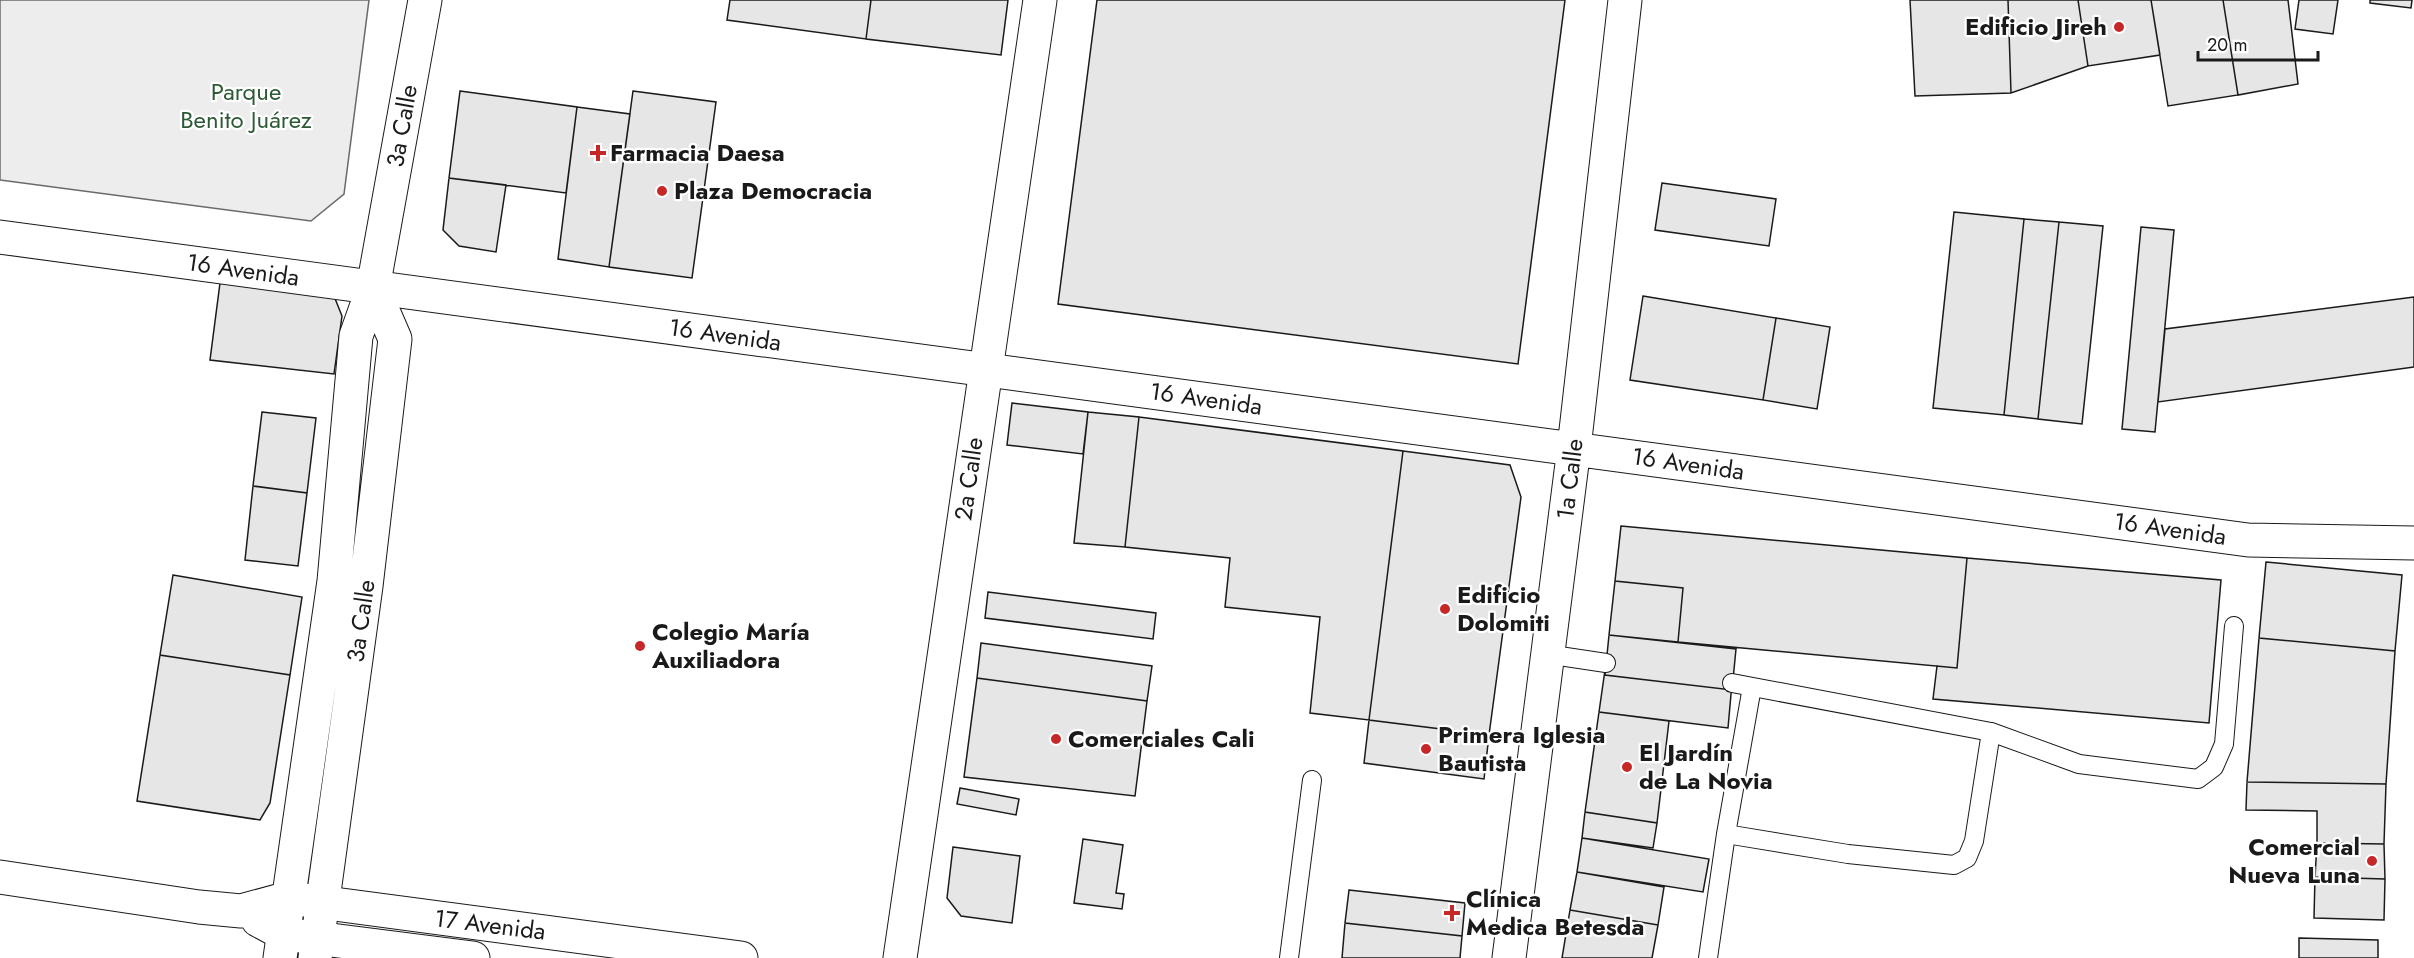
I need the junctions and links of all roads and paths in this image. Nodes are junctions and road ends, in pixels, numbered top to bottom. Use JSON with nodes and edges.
{"nodes":[{"id":1,"x":425,"y":0,"type":"edge"},
{"id":2,"x":1040,"y":0,"type":"edge"},
{"id":3,"x":1625,"y":0,"type":"edge"},
{"id":4,"x":0,"y":237,"type":"edge"},
{"id":5,"x":373,"y":288,"type":"junction"},
{"id":6,"x":985,"y":369,"type":"junction"},
{"id":7,"x":1574,"y":448,"type":"junction"},
{"id":8,"x":2414,"y":543,"type":"edge"},
{"id":9,"x":334,"y":581,"type":"junction"},
{"id":10,"x":366,"y":586,"type":"junction"},
{"id":11,"x":2234,"y":626,"type":"dead end"},
{"id":12,"x":1546,"y":654,"type":"junction"},
{"id":13,"x":1606,"y":663,"type":"dead end"},
{"id":14,"x":1732,"y":683,"type":"dead end"},
{"id":15,"x":1752,"y":687,"type":"junction"},
{"id":16,"x":1990,"y":732,"type":"junction"},
{"id":17,"x":1312,"y":780,"type":"dead end"},
{"id":18,"x":1726,"y":834,"type":"junction"},
{"id":19,"x":0,"y":877,"type":"edge"},
{"id":20,"x":289,"y":898,"type":"junction"},
{"id":21,"x":323,"y":903,"type":"junction"},
{"id":22,"x":241,"y":910,"type":"junction"},
{"id":23,"x":282,"y":946,"type":"edge"},
{"id":24,"x":316,"y":948,"type":"edge"},
{"id":25,"x":473,"y":958,"type":"edge"},
{"id":26,"x":741,"y":958,"type":"edge"},
{"id":27,"x":900,"y":958,"type":"edge"},
{"id":28,"x":1289,"y":958,"type":"edge"},
{"id":29,"x":1509,"y":958,"type":"edge"},
{"id":30,"x":1708,"y":958,"type":"edge"}],
"edges":[{"from":1,"to":5,"type":"street","name":"3a Calle"},
{"from":2,"to":6,"type":"street","name":"2a Calle"},
{"from":3,"to":7,"type":"street","name":"1a Calle"},
{"from":4,"to":5,"type":"street","name":"16 Avenida"},
{"from":5,"to":6,"type":"street","name":"16 Avenida"},
{"from":5,"to":9,"type":"street","name":"3a Calle"},
{"from":5,"to":10,"type":"street","name":"3a Calle"},
{"from":6,"to":7,"type":"street","name":"16 Avenida"},
{"from":6,"to":27,"type":"street","name":"2a Calle"},
{"from":7,"to":8,"type":"street","name":"16 Avenida"},
{"from":7,"to":12,"type":"street","name":"1a Calle"},
{"from":9,"to":10,"type":"street"},
{"from":9,"to":20,"type":"street","name":"3a Calle"},
{"from":10,"to":21,"type":"street","name":"3a Calle"},
{"from":11,"to":16,"type":"lane"},
{"from":12,"to":13,"type":"lane"},
{"from":12,"to":29,"type":"street","name":"1a Calle"},
{"from":14,"to":15,"type":"lane"},
{"from":15,"to":16,"type":"lane"},
{"from":15,"to":18,"type":"lane"},
{"from":16,"to":18,"type":"lane"},
{"from":17,"to":28,"type":"lane"},
{"from":18,"to":30,"type":"lane"},
{"from":19,"to":22,"type":"street","name":"17 Avenida"},
{"from":20,"to":21,"type":"street","name":"17 Avenida"},
{"from":20,"to":22,"type":"street","name":"17 Avenida"},
{"from":20,"to":23,"type":"street","name":"3a Calle"},
{"from":21,"to":24,"type":"street","name":"3a Calle"},
{"from":21,"to":26,"type":"street","name":"17 Avenida"},
{"from":22,"to":23,"type":"street","name":"17 Avenida"},
{"from":23,"to":24,"type":"street","name":"17 Avenida"},
{"from":24,"to":25,"type":"street","name":"17 Avenida"}]}
